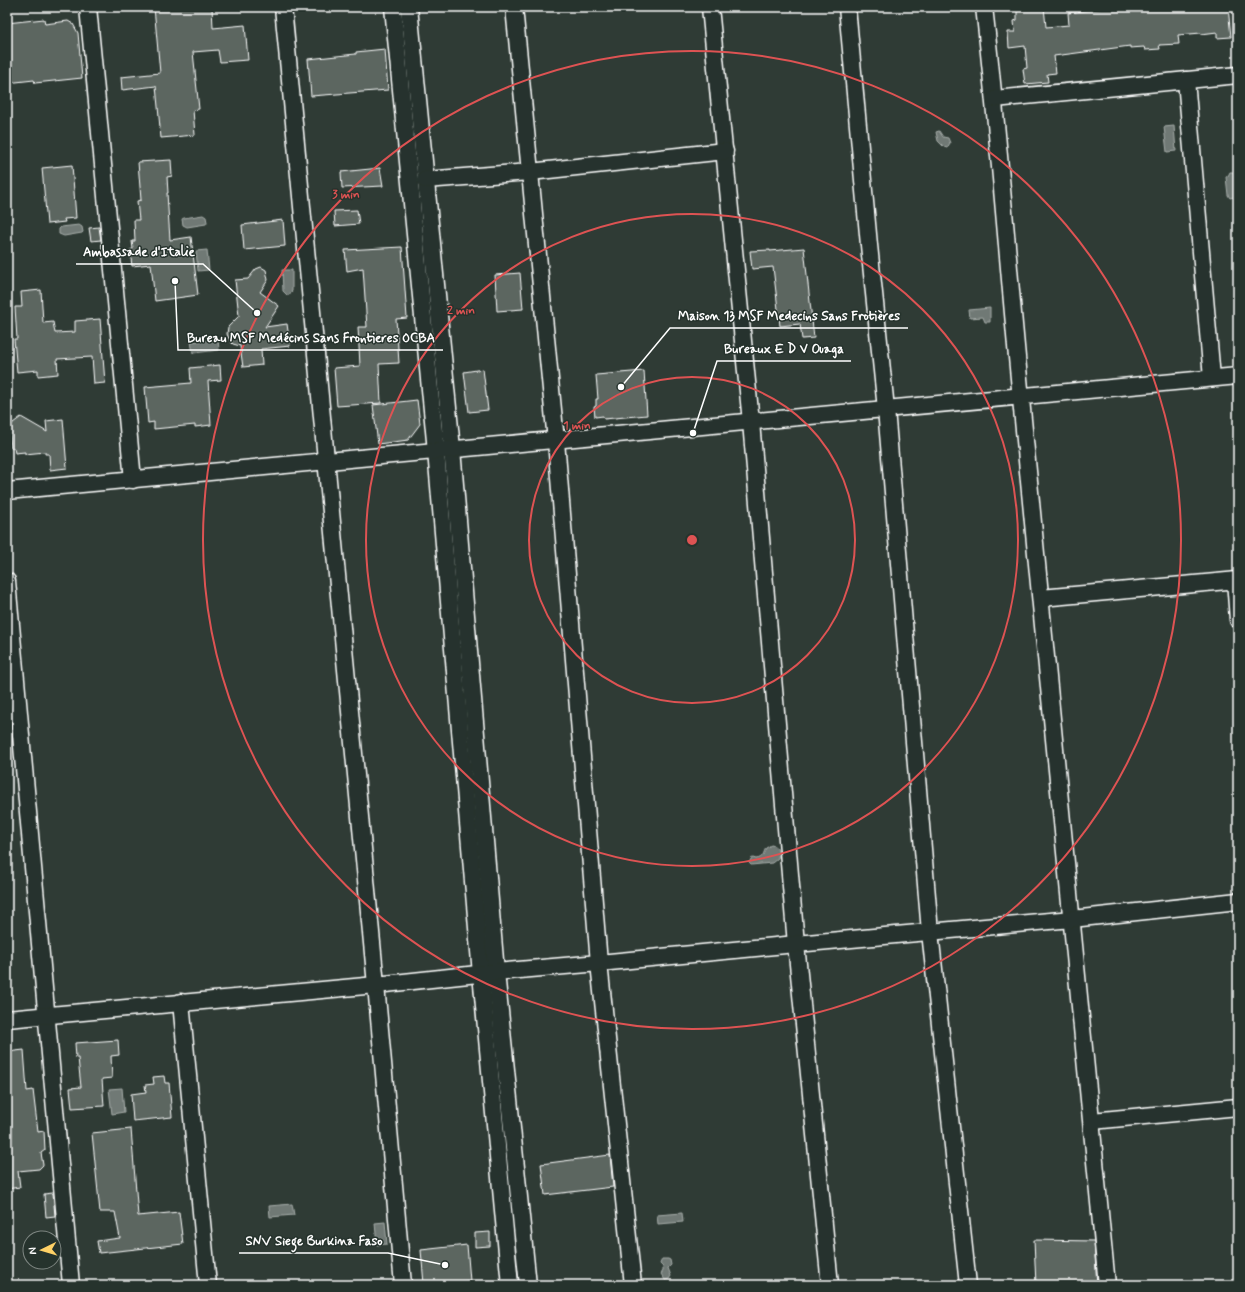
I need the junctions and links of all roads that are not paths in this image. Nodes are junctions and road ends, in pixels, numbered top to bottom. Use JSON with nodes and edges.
{"nodes":[{"id":1,"x":88,"y":7,"type":"edge"},
{"id":2,"x":283,"y":7,"type":"edge"},
{"id":3,"x":393,"y":7,"type":"edge"},
{"id":4,"x":409,"y":7,"type":"edge"},
{"id":5,"x":514,"y":7,"type":"edge"},
{"id":6,"x":710,"y":7,"type":"edge"},
{"id":7,"x":847,"y":7,"type":"edge"},
{"id":8,"x":984,"y":7,"type":"edge"},
{"id":9,"x":1238,"y":74,"type":"edge"},
{"id":10,"x":1186,"y":80,"type":"junction"},
{"id":11,"x":995,"y":100,"type":"junction"},
{"id":12,"x":725,"y":151,"type":"junction"},
{"id":13,"x":530,"y":172,"type":"junction"},
{"id":14,"x":425,"y":180,"type":"junction"},
{"id":15,"x":1238,"y":376,"type":"edge"},
{"id":16,"x":1212,"y":378,"type":"junction"},
{"id":17,"x":1021,"y":396,"type":"junction"},
{"id":18,"x":886,"y":409,"type":"junction"},
{"id":19,"x":752,"y":422,"type":"junction"},
{"id":20,"x":556,"y":441,"type":"junction"},
{"id":21,"x":452,"y":449,"type":"junction"},
{"id":22,"x":436,"y":451,"type":"junction"},
{"id":23,"x":327,"y":460,"type":"junction"},
{"id":24,"x":133,"y":480,"type":"junction"},
{"id":25,"x":7,"y":491,"type":"edge"},
{"id":26,"x":1236,"y":580,"type":"edge"},
{"id":27,"x":7,"y":581,"type":"edge"},
{"id":28,"x":1041,"y":598,"type":"junction"},
{"id":29,"x":1238,"y":620,"type":"edge"},
{"id":30,"x":1238,"y":901,"type":"edge"},
{"id":31,"x":1072,"y":919,"type":"junction"},
{"id":32,"x":930,"y":932,"type":"junction"},
{"id":33,"x":796,"y":944,"type":"junction"},
{"id":34,"x":599,"y":963,"type":"junction"},
{"id":35,"x":488,"y":973,"type":"junction"},
{"id":36,"x":376,"y":985,"type":"junction"},
{"id":37,"x":181,"y":1002,"type":"junction"},
{"id":38,"x":47,"y":1015,"type":"junction"},
{"id":39,"x":7,"y":1019,"type":"edge"},
{"id":40,"x":1238,"y":1107,"type":"edge"},
{"id":41,"x":1092,"y":1121,"type":"junction"},
{"id":42,"x":71,"y":1285,"type":"edge"},
{"id":43,"x":208,"y":1285,"type":"edge"},
{"id":44,"x":403,"y":1285,"type":"edge"},
{"id":45,"x":510,"y":1285,"type":"edge"},
{"id":46,"x":528,"y":1285,"type":"edge"},
{"id":47,"x":633,"y":1285,"type":"edge"},
{"id":48,"x":830,"y":1285,"type":"edge"},
{"id":49,"x":968,"y":1285,"type":"edge"},
{"id":50,"x":1107,"y":1285,"type":"edge"}],
"edges":[{"from":1,"to":24,"type":"street"},
{"from":2,"to":23,"type":"street"},
{"from":3,"to":22,"type":"street"},
{"from":4,"to":14,"type":"street"},
{"from":5,"to":13,"type":"street"},
{"from":6,"to":12,"type":"street"},
{"from":7,"to":18,"type":"street"},
{"from":8,"to":11,"type":"street"},
{"from":9,"to":10,"type":"street"},
{"from":10,"to":11,"type":"street"},
{"from":10,"to":16,"type":"street"},
{"from":11,"to":17,"type":"street"},
{"from":12,"to":13,"type":"street"},
{"from":12,"to":19,"type":"street"},
{"from":13,"to":14,"type":"street"},
{"from":13,"to":20,"type":"street"},
{"from":14,"to":21,"type":"street"},
{"from":15,"to":16,"type":"street"},
{"from":16,"to":17,"type":"street"},
{"from":17,"to":18,"type":"street"},
{"from":17,"to":28,"type":"street"},
{"from":18,"to":19,"type":"street"},
{"from":18,"to":32,"type":"street"},
{"from":19,"to":20,"type":"street"},
{"from":19,"to":33,"type":"street"},
{"from":20,"to":21,"type":"street"},
{"from":20,"to":34,"type":"street"},
{"from":21,"to":22,"type":"street"},
{"from":21,"to":35,"type":"street"},
{"from":22,"to":23,"type":"street"},
{"from":22,"to":35,"type":"street"},
{"from":23,"to":24,"type":"street"},
{"from":23,"to":36,"type":"street"},
{"from":24,"to":25,"type":"street"},
{"from":26,"to":28,"type":"street"},
{"from":26,"to":29,"type":"street"},
{"from":27,"to":38,"type":"street"},
{"from":28,"to":31,"type":"street"},
{"from":30,"to":31,"type":"street"},
{"from":31,"to":32,"type":"street"},
{"from":31,"to":41,"type":"street"},
{"from":32,"to":33,"type":"street"},
{"from":32,"to":49,"type":"street"},
{"from":33,"to":34,"type":"street"},
{"from":33,"to":48,"type":"street"},
{"from":34,"to":35,"type":"street"},
{"from":34,"to":47,"type":"street"},
{"from":35,"to":36,"type":"street"},
{"from":35,"to":45,"type":"street"},
{"from":35,"to":46,"type":"street"},
{"from":36,"to":37,"type":"street"},
{"from":36,"to":44,"type":"street"},
{"from":37,"to":38,"type":"street"},
{"from":37,"to":43,"type":"street"},
{"from":38,"to":39,"type":"street"},
{"from":38,"to":42,"type":"street"},
{"from":40,"to":41,"type":"street"},
{"from":41,"to":50,"type":"street"}]}
